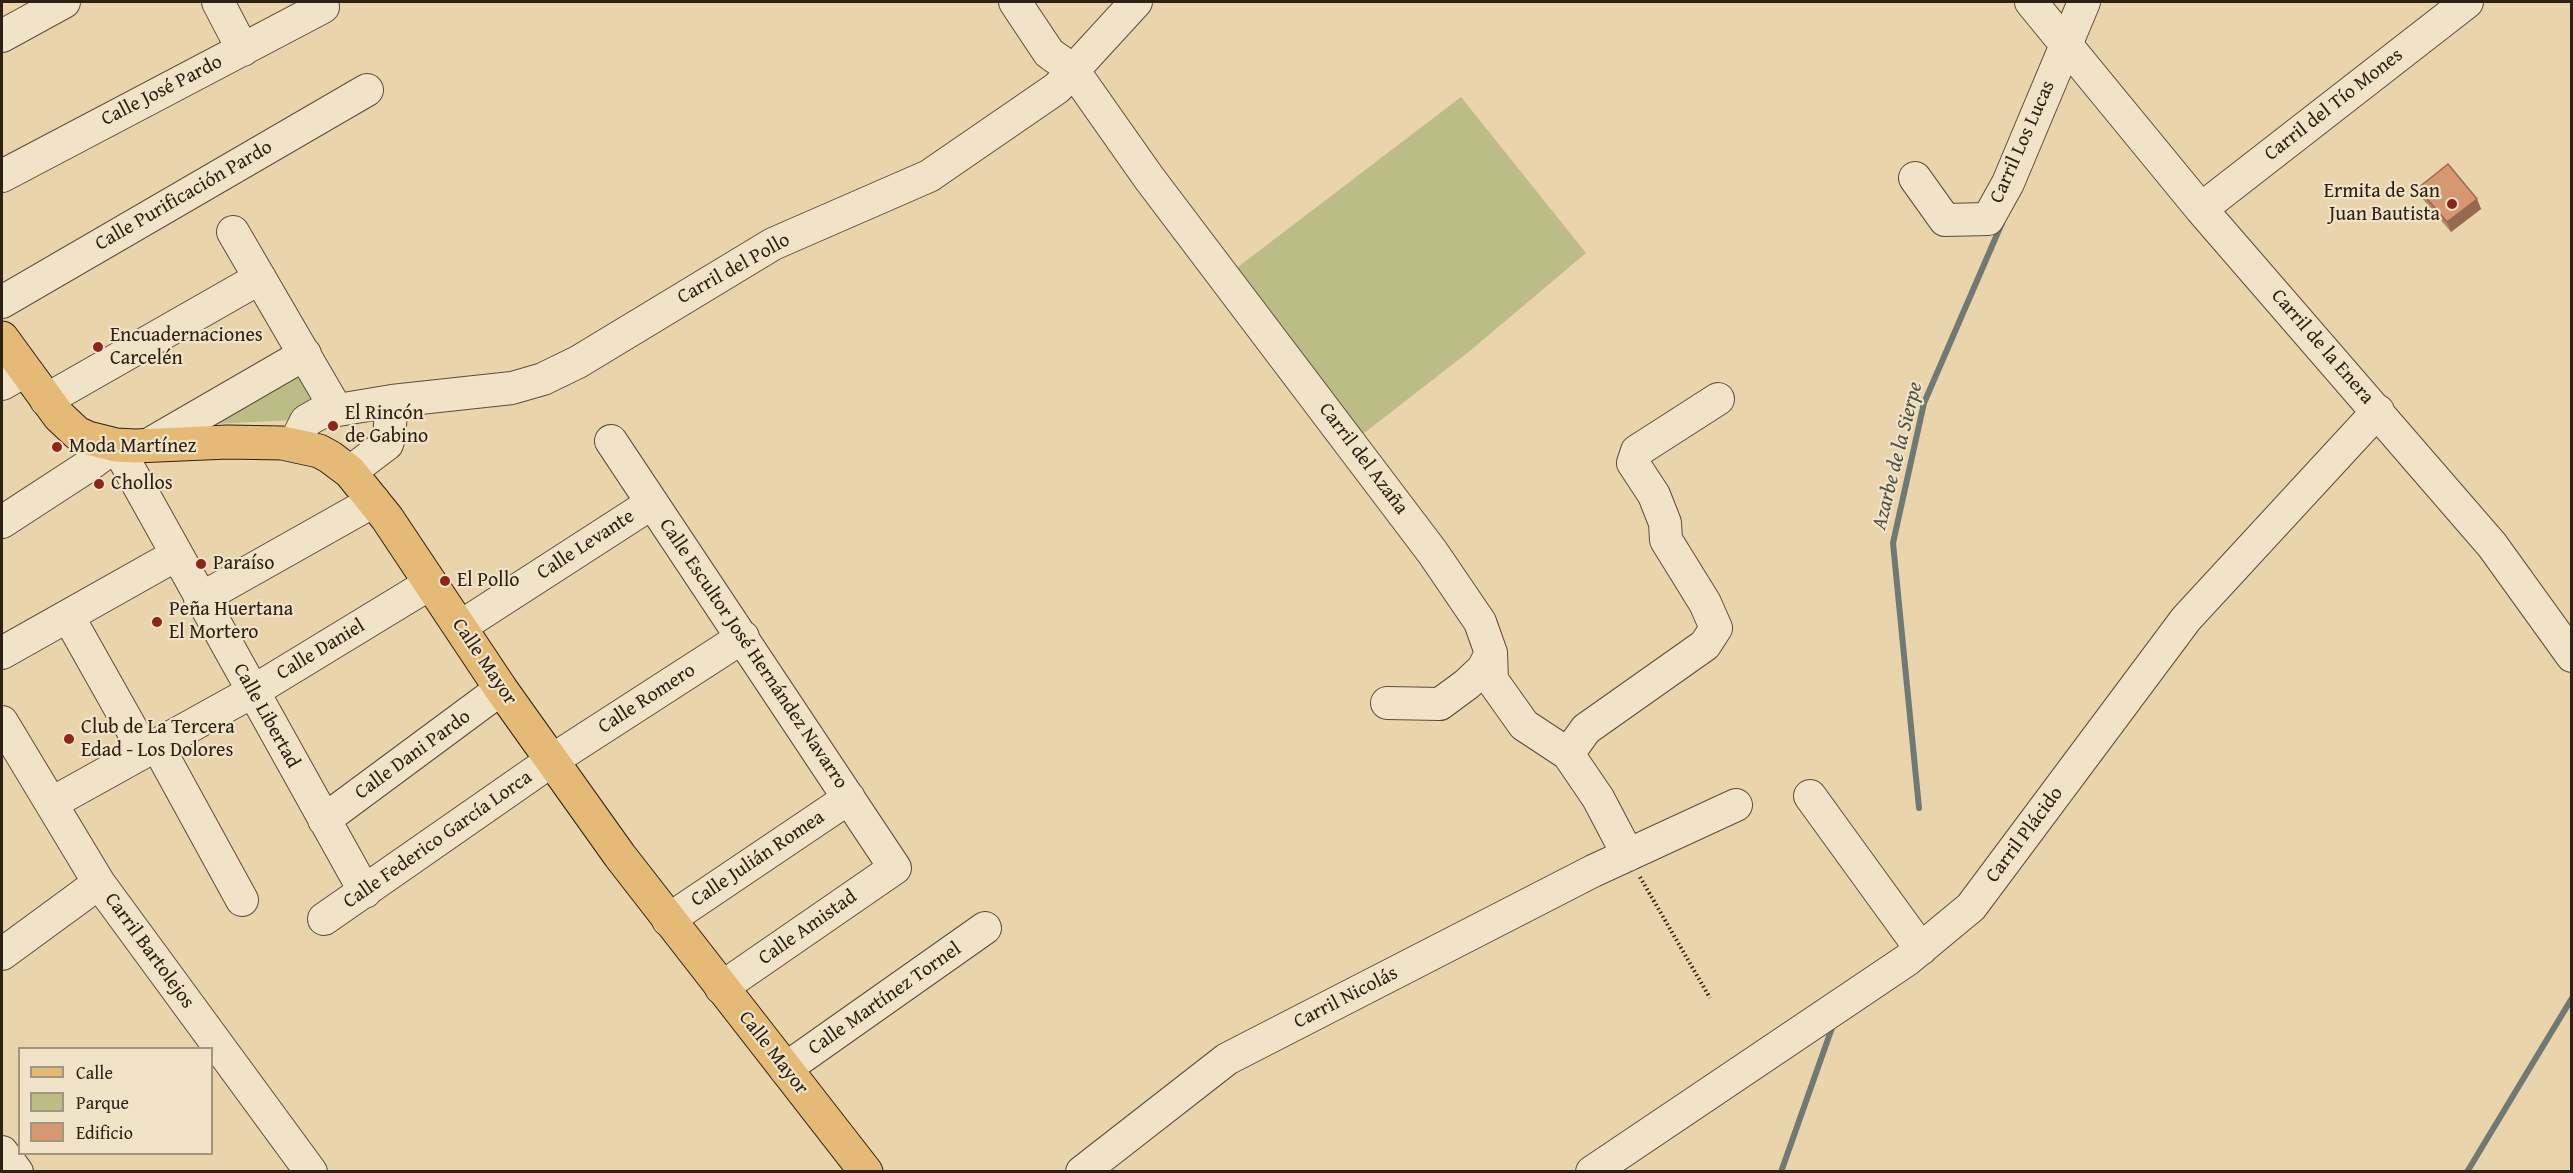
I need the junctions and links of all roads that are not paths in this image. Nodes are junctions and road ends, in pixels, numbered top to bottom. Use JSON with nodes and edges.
{"nodes":[{"id":1,"x":64,"y":2,"type":"edge"},
{"id":2,"x":218,"y":2,"type":"edge"},
{"id":3,"x":1015,"y":2,"type":"edge"},
{"id":4,"x":1136,"y":2,"type":"edge"},
{"id":5,"x":2031,"y":2,"type":"edge"},
{"id":6,"x":2084,"y":2,"type":"edge"},
{"id":7,"x":2467,"y":2,"type":"edge"},
{"id":8,"x":323,"y":7,"type":"dead end"},
{"id":9,"x":2,"y":36,"type":"edge"},
{"id":10,"x":2066,"y":43,"type":"junction"},
{"id":11,"x":243,"y":50,"type":"junction"},
{"id":12,"x":1073,"y":70,"type":"junction"},
{"id":13,"x":367,"y":90,"type":"dead end"},
{"id":14,"x":2,"y":176,"type":"edge"},
{"id":15,"x":1915,"y":178,"type":"dead end"},
{"id":16,"x":2201,"y":209,"type":"junction"},
{"id":17,"x":233,"y":232,"type":"dead end"},
{"id":18,"x":260,"y":278,"type":"junction"},
{"id":19,"x":2,"y":302,"type":"edge"},
{"id":20,"x":2,"y":338,"type":"edge"},
{"id":21,"x":305,"y":354,"type":"junction"},
{"id":22,"x":13,"y":377,"type":"edge"},
{"id":23,"x":1718,"y":399,"type":"dead end"},
{"id":24,"x":46,"y":400,"type":"junction"},
{"id":25,"x":392,"y":401,"type":"junction"},
{"id":26,"x":336,"y":409,"type":"junction"},
{"id":27,"x":2378,"y":411,"type":"junction"},
{"id":28,"x":610,"y":441,"type":"dead end"},
{"id":29,"x":294,"y":445,"type":"junction"},
{"id":30,"x":131,"y":446,"type":"junction"},
{"id":31,"x":350,"y":472,"type":"junction"},
{"id":32,"x":374,"y":501,"type":"junction"},
{"id":33,"x":652,"y":503,"type":"junction"},
{"id":34,"x":2,"y":522,"type":"edge"},
{"id":35,"x":176,"y":555,"type":"junction"},
{"id":36,"x":431,"y":583,"type":"junction"},
{"id":37,"x":200,"y":599,"type":"junction"},
{"id":38,"x":68,"y":616,"type":"junction"},
{"id":39,"x":460,"y":627,"type":"junction"},
{"id":40,"x":743,"y":637,"type":"junction"},
{"id":41,"x":2,"y":653,"type":"edge"},
{"id":42,"x":1491,"y":653,"type":"junction"},
{"id":43,"x":2571,"y":656,"type":"edge"},
{"id":44,"x":501,"y":689,"type":"junction"},
{"id":45,"x":252,"y":692,"type":"junction"},
{"id":46,"x":1387,"y":703,"type":"dead end"},
{"id":47,"x":2,"y":722,"type":"edge"},
{"id":48,"x":151,"y":748,"type":"junction"},
{"id":49,"x":1568,"y":754,"type":"junction"},
{"id":50,"x":551,"y":761,"type":"junction"},
{"id":51,"x":1810,"y":796,"type":"dead end"},
{"id":52,"x":849,"y":798,"type":"junction"},
{"id":53,"x":52,"y":803,"type":"junction"},
{"id":54,"x":1736,"y":805,"type":"dead end"},
{"id":55,"x":324,"y":820,"type":"junction"},
{"id":56,"x":1628,"y":855,"type":"junction"},
{"id":57,"x":895,"y":868,"type":"joint"},
{"id":58,"x":99,"y":883,"type":"junction"},
{"id":59,"x":365,"y":892,"type":"junction"},
{"id":60,"x":242,"y":900,"type":"dead end"},
{"id":61,"x":324,"y":920,"type":"dead end"},
{"id":62,"x":668,"y":921,"type":"junction"},
{"id":63,"x":985,"y":928,"type":"dead end"},
{"id":64,"x":1921,"y":949,"type":"junction"},
{"id":65,"x":2,"y":954,"type":"edge"},
{"id":66,"x":721,"y":988,"type":"junction"},
{"id":67,"x":785,"y":1069,"type":"junction"},
{"id":68,"x":2,"y":1152,"type":"edge"},
{"id":69,"x":17,"y":1172,"type":"edge"},
{"id":70,"x":311,"y":1172,"type":"edge"},
{"id":71,"x":866,"y":1172,"type":"edge"},
{"id":72,"x":1082,"y":1172,"type":"edge"},
{"id":73,"x":1592,"y":1172,"type":"edge"}],
"edges":[{"from":1,"to":9,"type":"street"},
{"from":2,"to":11,"type":"street"},
{"from":3,"to":12,"type":"street","name":"Carril del Azaña"},
{"from":4,"to":12,"type":"street","name":"Carril del Pollo"},
{"from":5,"to":10,"type":"street","name":"Carril de la Enera"},
{"from":6,"to":10,"type":"street"},
{"from":7,"to":16,"type":"street","name":"Carril del Tío Mones"},
{"from":8,"to":11,"type":"street","name":"Calle José Pardo"},
{"from":10,"to":15,"type":"street","name":"Carril Los Lucas"},
{"from":10,"to":16,"type":"street","name":"Carril de la Enera"},
{"from":11,"to":14,"type":"street","name":"Calle José Pardo"},
{"from":12,"to":25,"type":"street","name":"Carril del Pollo"},
{"from":12,"to":42,"type":"street","name":"Carril del Azaña"},
{"from":13,"to":19,"type":"street","name":"Calle Purificación Pardo"},
{"from":16,"to":27,"type":"street","name":"Carril de la Enera"},
{"from":17,"to":18,"type":"street"},
{"from":18,"to":21,"type":"street"},
{"from":18,"to":24,"type":"street"},
{"from":20,"to":22,"type":"main road","name":"Calle Mayor"},
{"from":21,"to":26,"type":"street"},
{"from":21,"to":30,"type":"street"},
{"from":22,"to":24,"type":"main road","name":"Calle Mayor"},
{"from":23,"to":49,"type":"street"},
{"from":24,"to":30,"type":"main road","name":"Calle Mayor"},
{"from":25,"to":26,"type":"street","name":"Carril del Pollo"},
{"from":25,"to":31,"type":"street"},
{"from":26,"to":29,"type":"street","name":"Carril del Pollo"},
{"from":27,"to":43,"type":"street","name":"Carril de la Enera"},
{"from":27,"to":64,"type":"street","name":"Carril Plácido"},
{"from":28,"to":33,"type":"street","name":"Calle Escultor José Hernández Navarro"},
{"from":29,"to":30,"type":"main road","name":"Calle Mayor"},
{"from":29,"to":31,"type":"main road","name":"Calle Mayor"},
{"from":30,"to":34,"type":"street"},
{"from":30,"to":35,"type":"street","name":"Calle Libertad"},
{"from":31,"to":32,"type":"main road","name":"Calle Mayor"},
{"from":32,"to":36,"type":"main road","name":"Calle Mayor"},
{"from":32,"to":37,"type":"street"},
{"from":33,"to":39,"type":"street","name":"Calle Levante"},
{"from":33,"to":40,"type":"street","name":"Calle Escultor José Hernández Navarro"},
{"from":35,"to":37,"type":"street","name":"Calle Libertad"},
{"from":35,"to":38,"type":"street"},
{"from":36,"to":39,"type":"main road","name":"Calle Mayor"},
{"from":36,"to":45,"type":"street","name":"Calle Daniel"},
{"from":37,"to":45,"type":"street","name":"Calle Libertad"},
{"from":38,"to":41,"type":"street"},
{"from":38,"to":48,"type":"street"},
{"from":39,"to":44,"type":"main road","name":"Calle Mayor"},
{"from":40,"to":50,"type":"street","name":"Calle Romero"},
{"from":40,"to":52,"type":"street","name":"Calle Escultor José Hernández Navarro"},
{"from":42,"to":46,"type":"street"},
{"from":42,"to":49,"type":"street","name":"Carril del Azaña"},
{"from":44,"to":50,"type":"main road","name":"Calle Mayor"},
{"from":44,"to":55,"type":"street","name":"Calle Dani Pardo"},
{"from":45,"to":48,"type":"street","name":"Calle Daniel"},
{"from":45,"to":55,"type":"street","name":"Calle Libertad"},
{"from":47,"to":53,"type":"street","name":"Carril Bartolejos"},
{"from":48,"to":53,"type":"street","name":"Calle Daniel"},
{"from":48,"to":60,"type":"street"},
{"from":49,"to":56,"type":"street","name":"Carril del Azaña"},
{"from":50,"to":59,"type":"street","name":"Calle Federico García Lorca"},
{"from":50,"to":62,"type":"main road","name":"Calle Mayor"},
{"from":51,"to":64,"type":"street"},
{"from":52,"to":57,"type":"street","name":"Calle Escultor José Hernández Navarro"},
{"from":52,"to":62,"type":"street","name":"Calle Julián Romea"},
{"from":53,"to":58,"type":"street","name":"Carril Bartolejos"},
{"from":54,"to":56,"type":"street","name":"Carril Nicolás"},
{"from":55,"to":59,"type":"street","name":"Calle Libertad"},
{"from":56,"to":72,"type":"street","name":"Carril Nicolás"},
{"from":57,"to":66,"type":"street","name":"Calle Amistad"},
{"from":58,"to":65,"type":"street"},
{"from":58,"to":70,"type":"street","name":"Carril Bartolejos"},
{"from":59,"to":61,"type":"street","name":"Calle Federico García Lorca"},
{"from":62,"to":66,"type":"main road","name":"Calle Mayor"},
{"from":63,"to":67,"type":"street","name":"Calle Martínez Tornel"},
{"from":64,"to":73,"type":"street","name":"Carril Plácido"},
{"from":66,"to":67,"type":"main road","name":"Calle Mayor"},
{"from":67,"to":71,"type":"main road","name":"Calle Mayor"},
{"from":68,"to":69,"type":"street"}]}
